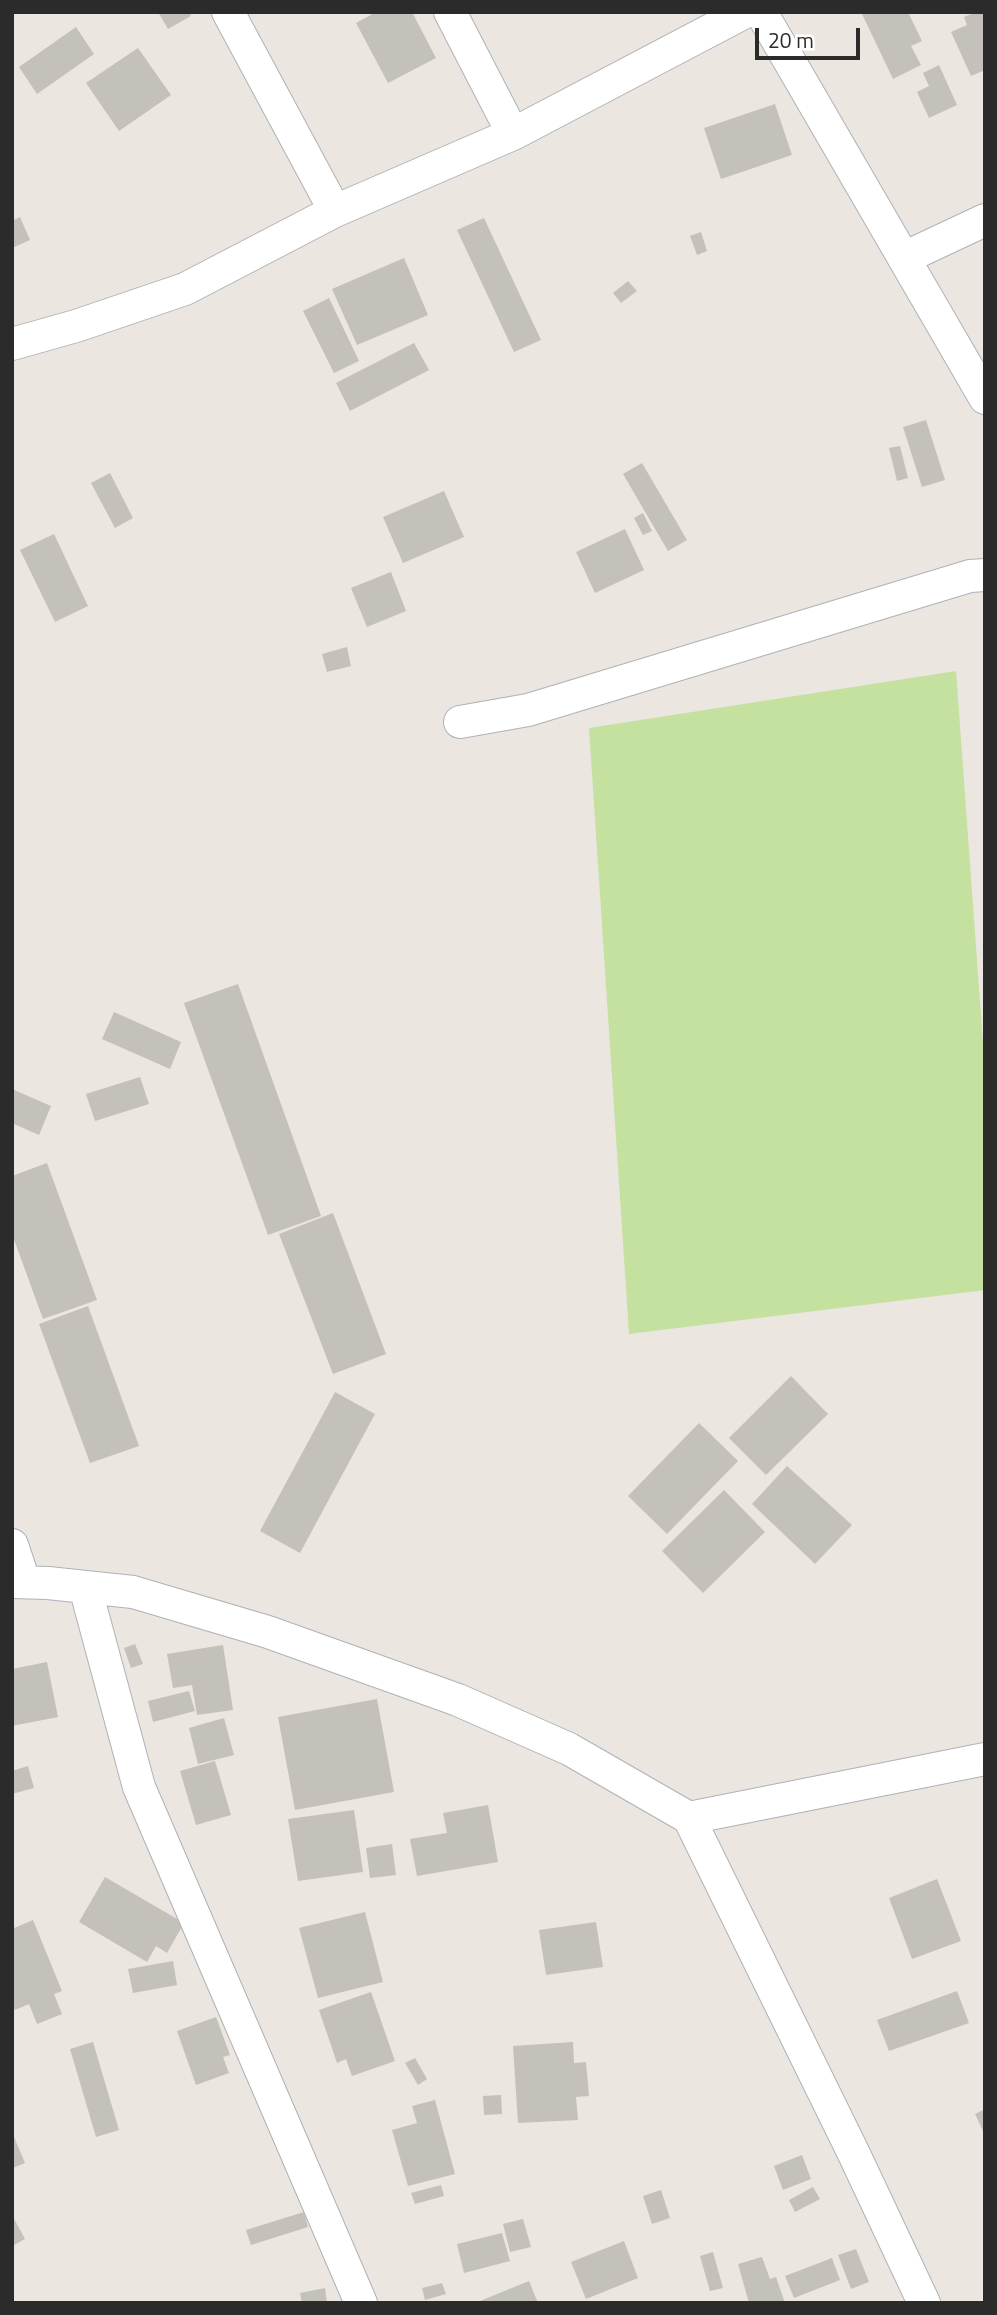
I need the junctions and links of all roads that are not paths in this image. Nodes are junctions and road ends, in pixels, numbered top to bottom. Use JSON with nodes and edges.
{"nodes":[{"id":1,"x":228,"y":12,"type":"edge"},
{"id":2,"x":450,"y":12,"type":"edge"},
{"id":3,"x":745,"y":12,"type":"edge"},
{"id":4,"x":761,"y":12,"type":"edge"},
{"id":5,"x":513,"y":134,"type":"junction"},
{"id":6,"x":335,"y":211,"type":"junction"},
{"id":7,"x":985,"y":220,"type":"edge"},
{"id":8,"x":904,"y":258,"type":"junction"},
{"id":9,"x":12,"y":344,"type":"edge"},
{"id":10,"x":985,"y":398,"type":"edge"},
{"id":11,"x":985,"y":575,"type":"edge"},
{"id":12,"x":460,"y":722,"type":"dead end"},
{"id":13,"x":12,"y":1545,"type":"edge"},
{"id":14,"x":18,"y":1582,"type":"edge"},
{"id":15,"x":85,"y":1587,"type":"junction"},
{"id":16,"x":985,"y":1759,"type":"edge"},
{"id":17,"x":689,"y":1818,"type":"junction"},
{"id":18,"x":361,"y":2303,"type":"edge"},
{"id":19,"x":924,"y":2303,"type":"edge"}],
"edges":[{"from":1,"to":6,"type":"street"},
{"from":2,"to":5,"type":"street"},
{"from":3,"to":5,"type":"street"},
{"from":4,"to":8,"type":"street"},
{"from":5,"to":6,"type":"street"},
{"from":6,"to":9,"type":"street"},
{"from":7,"to":8,"type":"street"},
{"from":8,"to":10,"type":"street"},
{"from":11,"to":12,"type":"street"},
{"from":13,"to":14,"type":"street"},
{"from":14,"to":15,"type":"street"},
{"from":15,"to":17,"type":"street"},
{"from":15,"to":18,"type":"street"},
{"from":16,"to":17,"type":"street"},
{"from":17,"to":19,"type":"street"}]}
